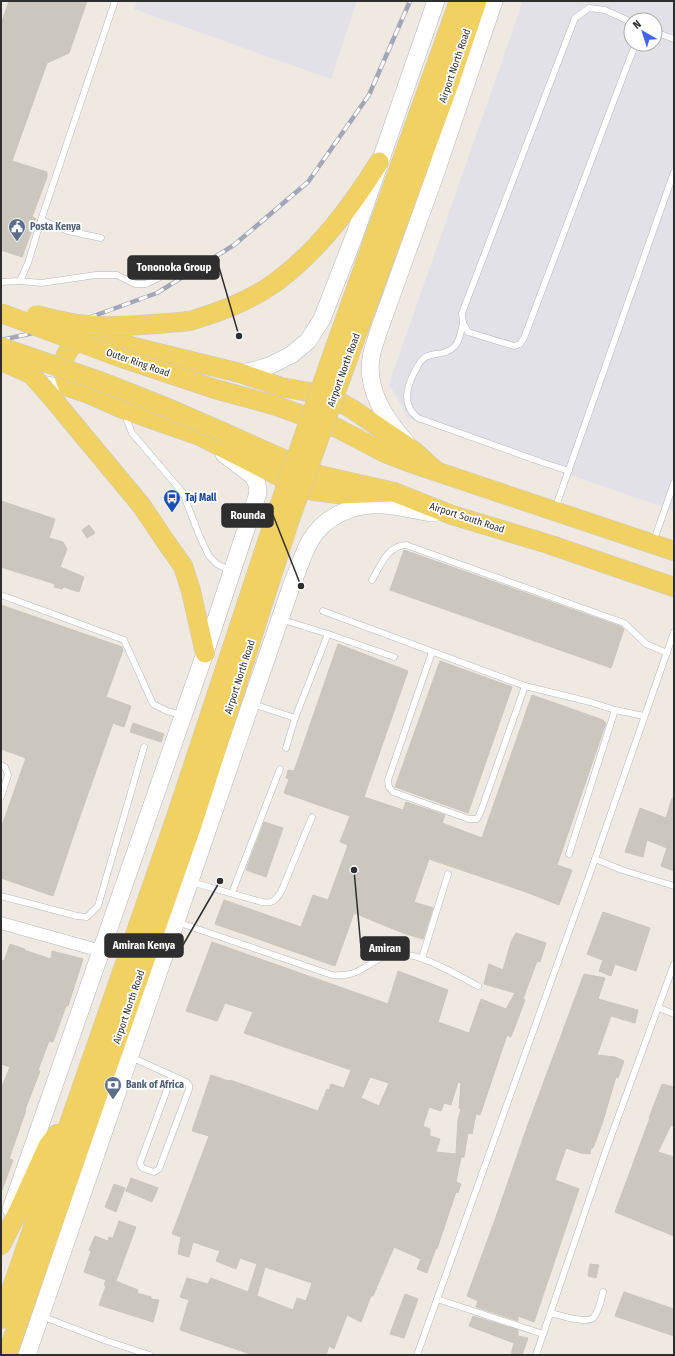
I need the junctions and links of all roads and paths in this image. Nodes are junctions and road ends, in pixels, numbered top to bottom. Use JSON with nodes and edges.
{"nodes":[{"id":1,"x":115,"y":1,"type":"edge"},
{"id":2,"x":436,"y":1,"type":"edge"},
{"id":3,"x":459,"y":1,"type":"edge"},
{"id":4,"x":477,"y":1,"type":"edge"},
{"id":5,"x":494,"y":1,"type":"edge"},
{"id":6,"x":623,"y":18,"type":"edge"},
{"id":7,"x":663,"y":35,"type":"edge"},
{"id":8,"x":674,"y":39,"type":"edge"},
{"id":9,"x":633,"y":52,"type":"edge"},
{"id":10,"x":441,"y":79,"type":"junction"},
{"id":11,"x":379,"y":162,"type":"junction"},
{"id":12,"x":674,"y":172,"type":"edge"},
{"id":13,"x":41,"y":220,"type":"junction"},
{"id":14,"x":101,"y":238,"type":"dead end"},
{"id":15,"x":178,"y":268,"type":"dead end"},
{"id":16,"x":20,"y":281,"type":"junction"},
{"id":17,"x":1,"y":282,"type":"edge"},
{"id":18,"x":1,"y":309,"type":"edge"},
{"id":19,"x":1,"y":314,"type":"edge"},
{"id":20,"x":464,"y":323,"type":"junction"},
{"id":21,"x":1,"y":346,"type":"edge"},
{"id":22,"x":1,"y":361,"type":"edge"},
{"id":23,"x":1,"y":372,"type":"edge"},
{"id":24,"x":240,"y":373,"type":"junction"},
{"id":25,"x":68,"y":387,"type":"junction"},
{"id":26,"x":123,"y":409,"type":"junction"},
{"id":27,"x":200,"y":436,"type":"junction"},
{"id":28,"x":414,"y":450,"type":"junction"},
{"id":29,"x":436,"y":471,"type":"junction"},
{"id":30,"x":569,"y":471,"type":"junction"},
{"id":31,"x":674,"y":483,"type":"edge"},
{"id":32,"x":394,"y":492,"type":"junction"},
{"id":33,"x":555,"y":511,"type":"junction"},
{"id":34,"x":452,"y":515,"type":"junction"},
{"id":35,"x":653,"y":544,"type":"junction"},
{"id":36,"x":674,"y":551,"type":"edge"},
{"id":37,"x":232,"y":572,"type":"junction"},
{"id":38,"x":372,"y":580,"type":"dead end"},
{"id":39,"x":674,"y":587,"type":"edge"},
{"id":40,"x":1,"y":596,"type":"edge"},
{"id":41,"x":323,"y":611,"type":"dead end"},
{"id":42,"x":280,"y":620,"type":"junction"},
{"id":43,"x":674,"y":632,"type":"edge"},
{"id":44,"x":328,"y":634,"type":"junction"},
{"id":45,"x":432,"y":652,"type":"junction"},
{"id":46,"x":205,"y":653,"type":"junction"},
{"id":47,"x":667,"y":653,"type":"junction"},
{"id":48,"x":394,"y":657,"type":"dead end"},
{"id":49,"x":525,"y":686,"type":"junction"},
{"id":50,"x":251,"y":704,"type":"junction"},
{"id":51,"x":615,"y":710,"type":"junction"},
{"id":52,"x":183,"y":715,"type":"junction"},
{"id":53,"x":644,"y":716,"type":"junction"},
{"id":54,"x":295,"y":718,"type":"junction"},
{"id":55,"x":144,"y":747,"type":"dead end"},
{"id":56,"x":286,"y":748,"type":"dead end"},
{"id":57,"x":1,"y":765,"type":"edge"},
{"id":58,"x":280,"y":769,"type":"dead end"},
{"id":59,"x":1,"y":797,"type":"edge"},
{"id":60,"x":312,"y":817,"type":"dead end"},
{"id":61,"x":570,"y":854,"type":"dead end"},
{"id":62,"x":595,"y":859,"type":"junction"},
{"id":63,"x":448,"y":874,"type":"dead end"},
{"id":64,"x":190,"y":882,"type":"junction"},
{"id":65,"x":674,"y":886,"type":"edge"},
{"id":66,"x":232,"y":893,"type":"junction"},
{"id":67,"x":1,"y":896,"type":"edge"},
{"id":68,"x":176,"y":922,"type":"junction"},
{"id":69,"x":2,"y":928,"type":"edge"},
{"id":70,"x":101,"y":951,"type":"junction"},
{"id":71,"x":422,"y":958,"type":"junction"},
{"id":72,"x":674,"y":964,"type":"edge"},
{"id":73,"x":478,"y":986,"type":"dead end"},
{"id":74,"x":659,"y":1008,"type":"junction"},
{"id":75,"x":674,"y":1014,"type":"edge"},
{"id":76,"x":130,"y":1056,"type":"junction"},
{"id":77,"x":172,"y":1076,"type":"junction"},
{"id":78,"x":73,"y":1112,"type":"junction"},
{"id":79,"x":1,"y":1240,"type":"edge"},
{"id":80,"x":1,"y":1245,"type":"edge"},
{"id":81,"x":603,"y":1292,"type":"dead end"},
{"id":82,"x":437,"y":1299,"type":"junction"},
{"id":83,"x":551,"y":1313,"type":"junction"},
{"id":84,"x":40,"y":1316,"type":"junction"},
{"id":85,"x":1,"y":1319,"type":"edge"},
{"id":86,"x":543,"y":1334,"type":"junction"},
{"id":87,"x":143,"y":1354,"type":"edge"},
{"id":88,"x":7,"y":1355,"type":"edge"},
{"id":89,"x":26,"y":1355,"type":"edge"},
{"id":90,"x":150,"y":1355,"type":"edge"},
{"id":91,"x":417,"y":1355,"type":"edge"},
{"id":92,"x":536,"y":1355,"type":"edge"}],
"edges":[{"from":1,"to":13,"type":"lane"},
{"from":2,"to":11,"type":"main road"},
{"from":3,"to":10,"type":"main road","name":"Airport North Road"},
{"from":4,"to":10,"type":"main road","name":"Airport North Road"},
{"from":5,"to":28,"type":"main road","name":"Airport North Road"},
{"from":6,"to":20,"type":"lane"},
{"from":7,"to":8,"type":"lane"},
{"from":9,"to":20,"type":"lane"},
{"from":10,"to":78,"type":"main road","name":"Airport North Road","bridge":true},
{"from":10,"to":88,"type":"main road","name":"Airport North Road","bridge":true},
{"from":11,"to":18,"type":"main road","bridge":true},
{"from":11,"to":24,"type":"main road"},
{"from":12,"to":30,"type":"lane"},
{"from":13,"to":14,"type":"lane"},
{"from":13,"to":16,"type":"lane"},
{"from":15,"to":16,"type":"lane"},
{"from":16,"to":17,"type":"lane"},
{"from":19,"to":29,"type":"main road","name":"Outer Ring Road","bridge":true},
{"from":20,"to":30,"type":"lane"},
{"from":21,"to":32,"type":"main road","name":"Airport South Road","bridge":true},
{"from":22,"to":46,"type":"main road","bridge":true},
{"from":23,"to":25,"type":"street"},
{"from":24,"to":25,"type":"main road"},
{"from":24,"to":28,"type":"main road"},
{"from":25,"to":26,"type":"main road"},
{"from":26,"to":27,"type":"main road"},
{"from":26,"to":37,"type":"lane"},
{"from":27,"to":32,"type":"main road"},
{"from":27,"to":37,"type":"main road"},
{"from":28,"to":29,"type":"main road"},
{"from":29,"to":33,"type":"main road"},
{"from":30,"to":33,"type":"lane"},
{"from":31,"to":35,"type":"lane"},
{"from":32,"to":34,"type":"main road","name":"Airport South Road"},
{"from":33,"to":35,"type":"main road"},
{"from":34,"to":39,"type":"main road","name":"Airport South Road"},
{"from":34,"to":42,"type":"main road","name":"Airport North Road"},
{"from":35,"to":36,"type":"main road"},
{"from":37,"to":46,"type":"main road"},
{"from":38,"to":47,"type":"lane"},
{"from":40,"to":52,"type":"lane"},
{"from":41,"to":45,"type":"lane"},
{"from":42,"to":44,"type":"lane"},
{"from":42,"to":50,"type":"main road","name":"Airport North Road"},
{"from":43,"to":47,"type":"lane"},
{"from":44,"to":48,"type":"lane"},
{"from":44,"to":54,"type":"lane"},
{"from":45,"to":49,"type":"lane"},
{"from":45,"to":49,"type":"lane"},
{"from":46,"to":52,"type":"main road"},
{"from":47,"to":53,"type":"lane"},
{"from":49,"to":51,"type":"lane"},
{"from":50,"to":54,"type":"lane"},
{"from":50,"to":64,"type":"main road","name":"Airport North Road"},
{"from":51,"to":53,"type":"lane"},
{"from":51,"to":61,"type":"lane"},
{"from":52,"to":70,"type":"main road"},
{"from":53,"to":62,"type":"lane"},
{"from":54,"to":56,"type":"lane"},
{"from":55,"to":67,"type":"lane"},
{"from":57,"to":59,"type":"lane"},
{"from":58,"to":66,"type":"lane"},
{"from":60,"to":66,"type":"lane"},
{"from":62,"to":65,"type":"lane"},
{"from":62,"to":82,"type":"lane"},
{"from":63,"to":71,"type":"lane"},
{"from":64,"to":66,"type":"lane"},
{"from":64,"to":68,"type":"main road","name":"Airport North Road"},
{"from":68,"to":71,"type":"lane"},
{"from":68,"to":76,"type":"main road","name":"Airport North Road"},
{"from":69,"to":70,"type":"street"},
{"from":70,"to":79,"type":"main road"},
{"from":71,"to":73,"type":"lane"},
{"from":72,"to":74,"type":"lane"},
{"from":74,"to":75,"type":"lane"},
{"from":74,"to":83,"type":"lane"},
{"from":76,"to":77,"type":"lane"},
{"from":76,"to":84,"type":"main road","name":"Airport North Road"},
{"from":77,"to":77,"type":"lane"},
{"from":78,"to":80,"type":"main road"},
{"from":78,"to":85,"type":"main road","name":"Airport North Road"},
{"from":81,"to":83,"type":"lane"},
{"from":82,"to":86,"type":"lane"},
{"from":82,"to":91,"type":"lane"},
{"from":83,"to":86,"type":"lane"},
{"from":84,"to":87,"type":"lane"},
{"from":84,"to":89,"type":"main road","name":"Airport North Road"},
{"from":86,"to":92,"type":"lane"},
{"from":87,"to":90,"type":"lane"}]}
